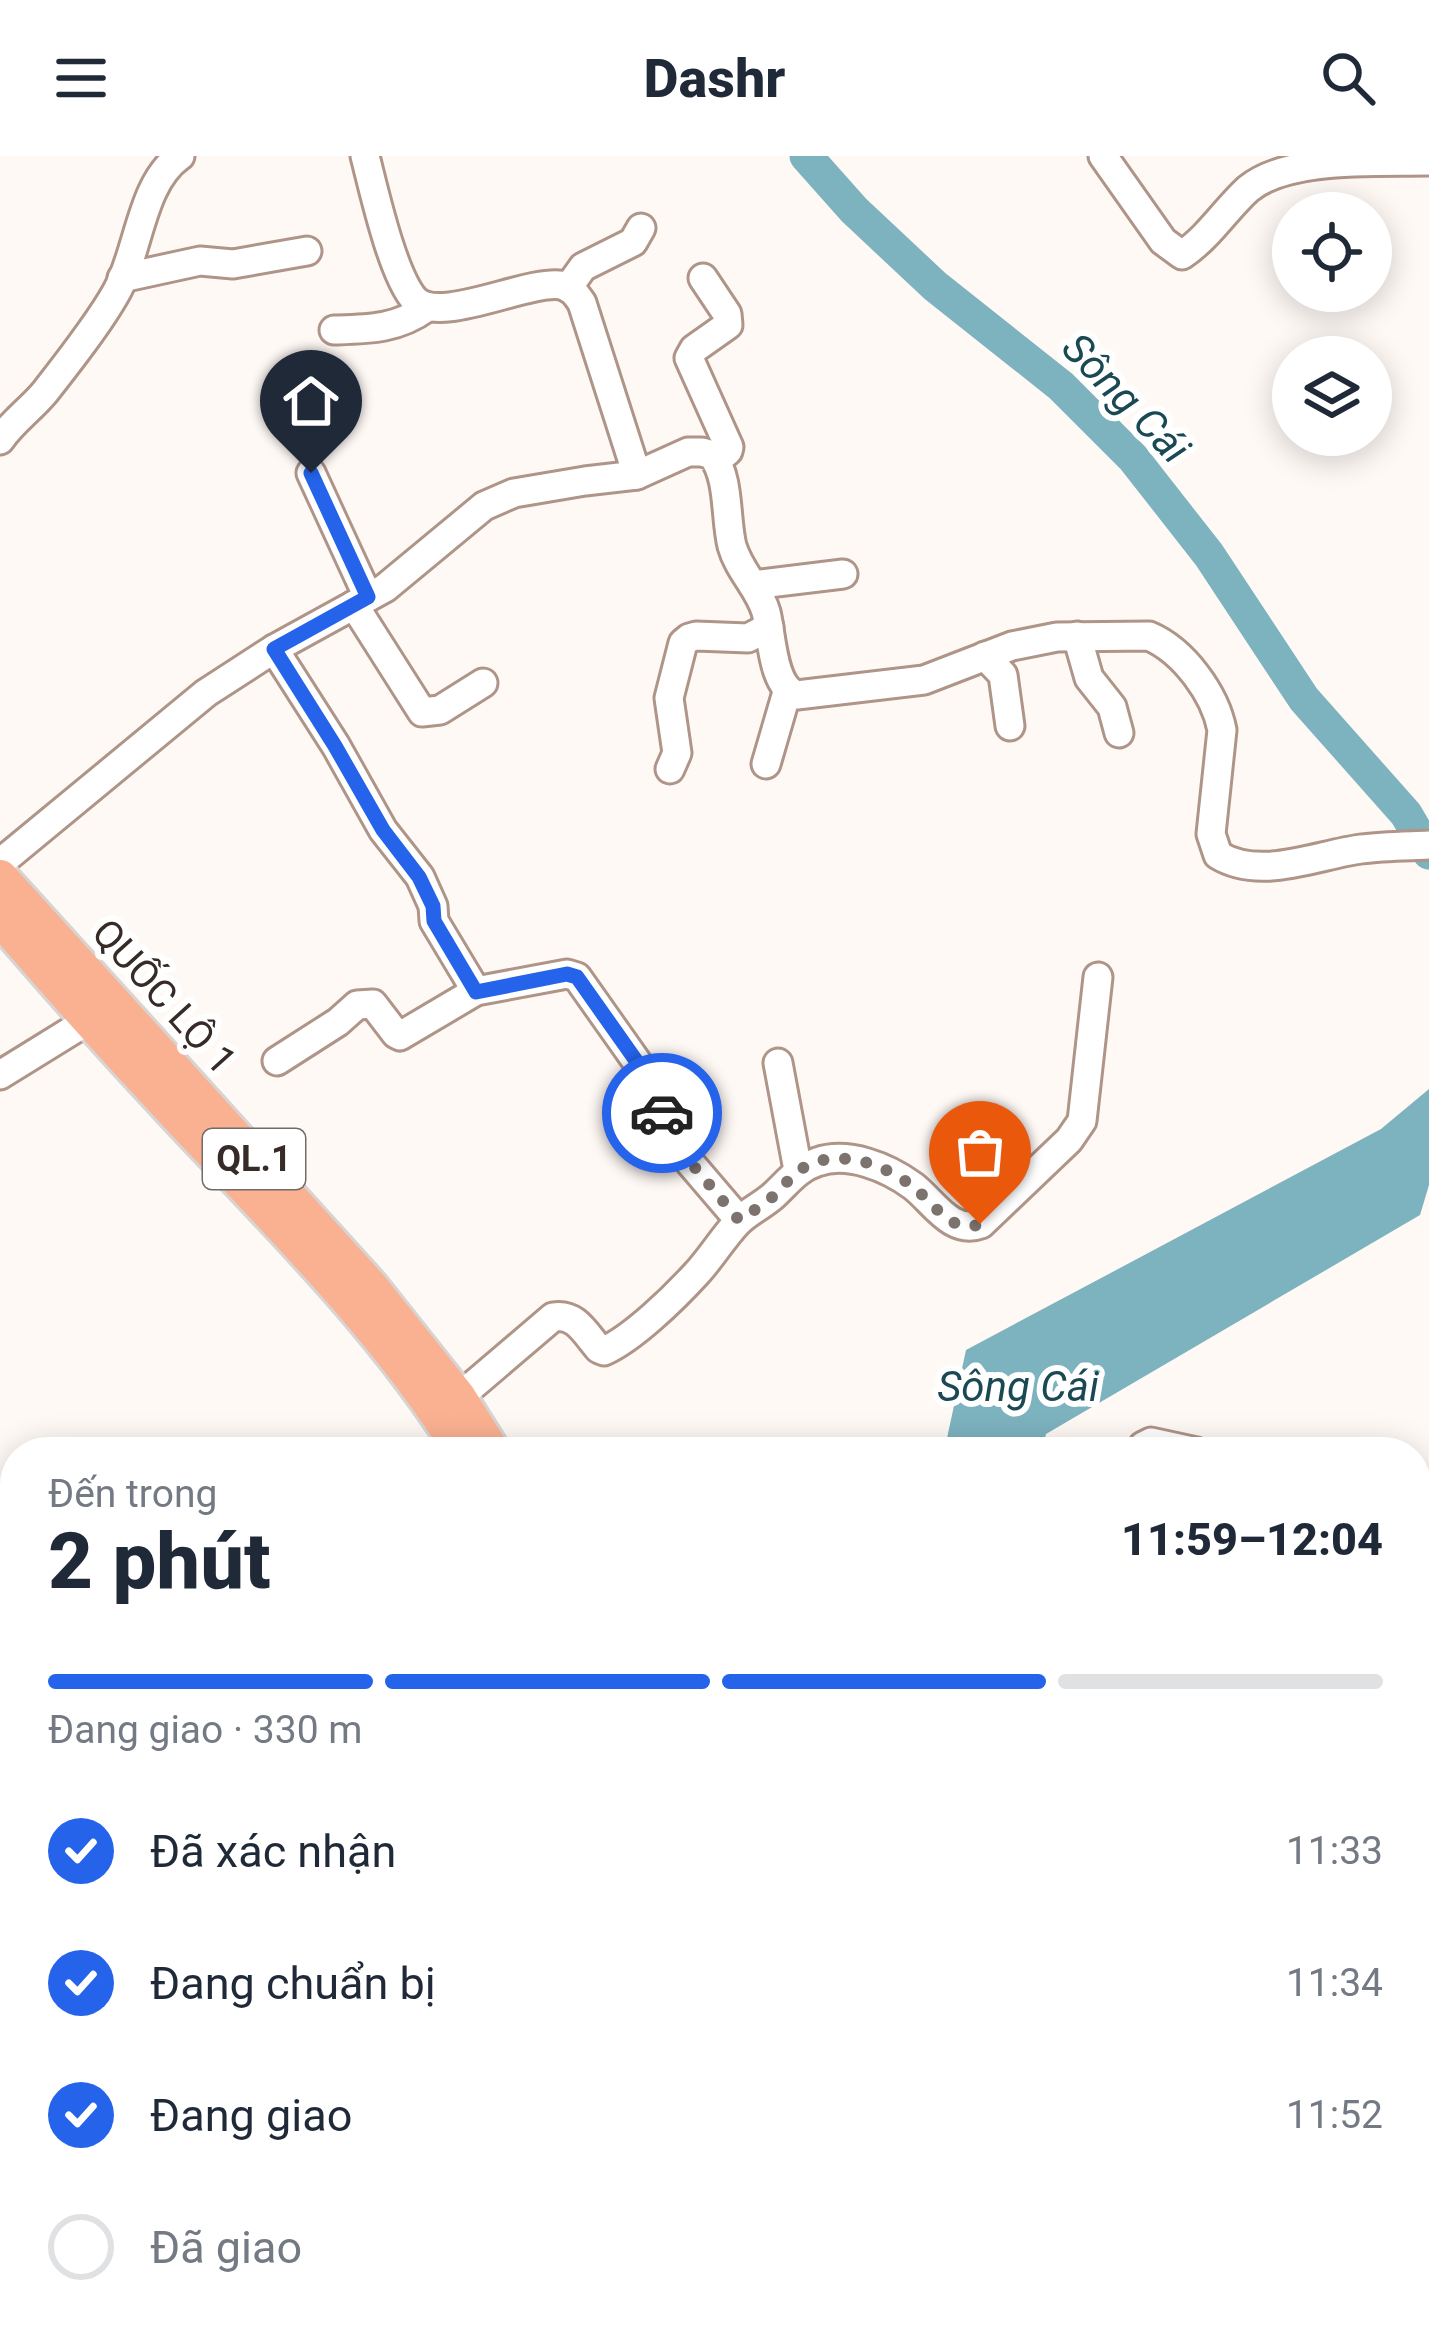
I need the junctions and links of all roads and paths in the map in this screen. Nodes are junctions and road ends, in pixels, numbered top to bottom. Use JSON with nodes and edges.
{"nodes":[{"id":1,"x":180,"y":156,"type":"edge"},
{"id":2,"x":365,"y":156,"type":"edge"},
{"id":3,"x":1103,"y":156,"type":"edge"},
{"id":4,"x":1429,"y":161,"type":"edge"},
{"id":5,"x":641,"y":228,"type":"dead end"},
{"id":6,"x":307,"y":251,"type":"dead end"},
{"id":7,"x":122,"y":278,"type":"junction"},
{"id":8,"x":703,"y":278,"type":"dead end"},
{"id":9,"x":568,"y":288,"type":"junction"},
{"id":10,"x":426,"y":308,"type":"junction"},
{"id":11,"x":334,"y":331,"type":"dead end"},
{"id":12,"x":0,"y":440,"type":"edge"},
{"id":13,"x":717,"y":460,"type":"junction"},
{"id":14,"x":311,"y":473,"type":"dead end"},
{"id":15,"x":637,"y":475,"type":"junction"},
{"id":16,"x":843,"y":574,"type":"dead end"},
{"id":17,"x":753,"y":585,"type":"junction"},
{"id":18,"x":361,"y":601,"type":"junction"},
{"id":19,"x":769,"y":627,"type":"junction"},
{"id":20,"x":1077,"y":636,"type":"junction"},
{"id":21,"x":274,"y":649,"type":"junction"},
{"id":22,"x":985,"y":656,"type":"junction"},
{"id":23,"x":483,"y":683,"type":"dead end"},
{"id":24,"x":787,"y":692,"type":"junction"},
{"id":25,"x":1010,"y":726,"type":"dead end"},
{"id":26,"x":1119,"y":733,"type":"dead end"},
{"id":27,"x":766,"y":764,"type":"dead end"},
{"id":28,"x":670,"y":769,"type":"dead end"},
{"id":29,"x":1429,"y":845,"type":"edge"},
{"id":30,"x":0,"y":863,"type":"edge"},
{"id":31,"x":0,"y":878,"type":"edge"},
{"id":32,"x":0,"y":917,"type":"edge"},
{"id":33,"x":1098,"y":977,"type":"dead end"},
{"id":34,"x":476,"y":992,"type":"junction"},
{"id":35,"x":89,"y":1020,"type":"junction"},
{"id":36,"x":277,"y":1061,"type":"dead end"},
{"id":37,"x":778,"y":1063,"type":"dead end"},
{"id":38,"x":0,"y":1075,"type":"edge"},
{"id":39,"x":798,"y":1170,"type":"junction"},
{"id":40,"x":739,"y":1220,"type":"junction"},
{"id":41,"x":458,"y":1398,"type":"junction"},
{"id":42,"x":454,"y":1437,"type":"edge"},
{"id":43,"x":483,"y":1437,"type":"edge"}],
"edges":[{"from":1,"to":7,"type":"street"},
{"from":2,"to":10,"type":"street"},
{"from":3,"to":4,"type":"street"},
{"from":5,"to":9,"type":"street"},
{"from":6,"to":7,"type":"street"},
{"from":7,"to":12,"type":"street"},
{"from":8,"to":13,"type":"street"},
{"from":9,"to":10,"type":"street"},
{"from":9,"to":15,"type":"street"},
{"from":10,"to":11,"type":"street"},
{"from":13,"to":15,"type":"street"},
{"from":13,"to":17,"type":"street"},
{"from":14,"to":18,"type":"street"},
{"from":15,"to":18,"type":"street"},
{"from":16,"to":17,"type":"street"},
{"from":17,"to":19,"type":"street"},
{"from":18,"to":21,"type":"street"},
{"from":18,"to":23,"type":"street"},
{"from":19,"to":24,"type":"street"},
{"from":19,"to":28,"type":"street"},
{"from":20,"to":22,"type":"street"},
{"from":20,"to":26,"type":"street"},
{"from":20,"to":29,"type":"street"},
{"from":21,"to":30,"type":"street"},
{"from":21,"to":34,"type":"street"},
{"from":22,"to":24,"type":"street"},
{"from":22,"to":25,"type":"street"},
{"from":24,"to":27,"type":"street"},
{"from":31,"to":41,"type":"highway","name":"QUỐC LỘ 1","number":"QL.1"},
{"from":32,"to":35,"type":"highway","name":"QUỐC LỘ 1","number":"QL.1"},
{"from":33,"to":39,"type":"street"},
{"from":34,"to":36,"type":"street"},
{"from":34,"to":40,"type":"street"},
{"from":35,"to":38,"type":"street"},
{"from":35,"to":42,"type":"highway","name":"QUỐC LỘ 1","number":"QL.1"},
{"from":37,"to":39,"type":"street"},
{"from":39,"to":40,"type":"street"},
{"from":40,"to":41,"type":"street"},
{"from":41,"to":43,"type":"highway","name":"QUỐC LỘ 1","number":"QL.1"}]}
